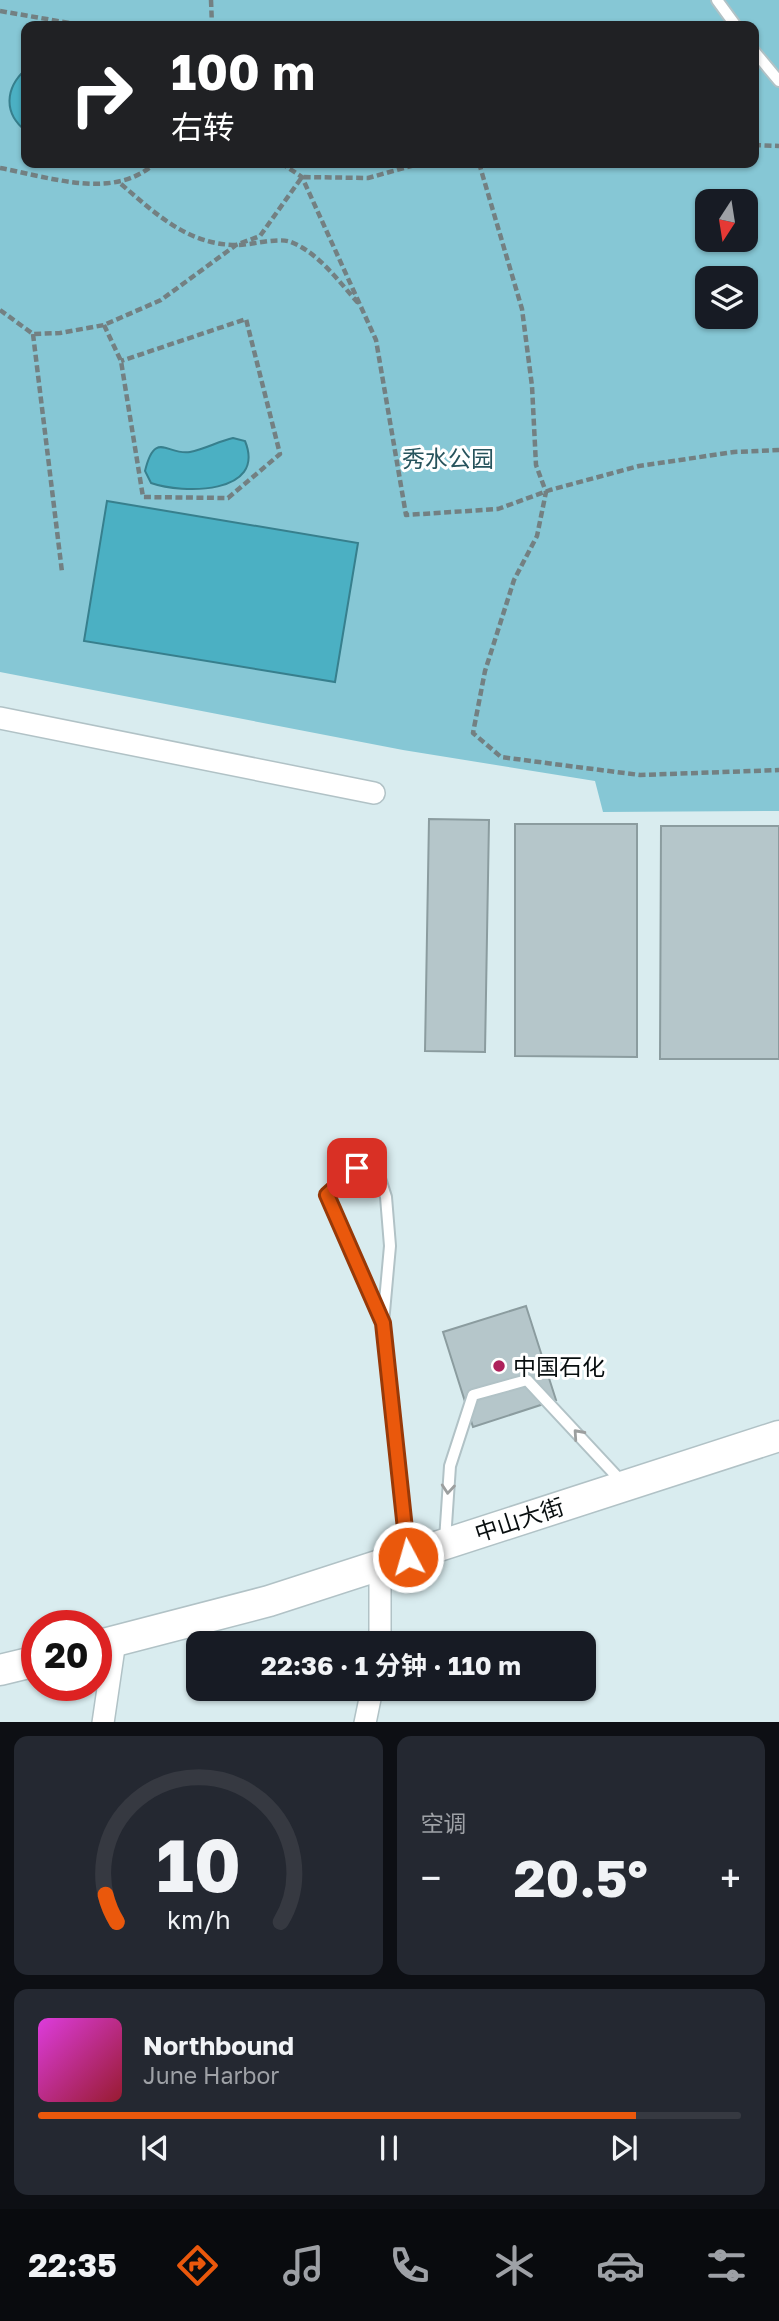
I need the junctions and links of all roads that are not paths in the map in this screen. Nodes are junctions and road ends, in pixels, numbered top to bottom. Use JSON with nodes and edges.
{"nodes":[{"id":1,"x":717,"y":0,"type":"edge"},
{"id":2,"x":732,"y":21,"type":"edge"},
{"id":3,"x":759,"y":57,"type":"edge"},
{"id":4,"x":779,"y":81,"type":"edge"},
{"id":5,"x":0,"y":718,"type":"edge"},
{"id":6,"x":374,"y":793,"type":"dead end"},
{"id":7,"x":383,"y":1323,"type":"junction"},
{"id":8,"x":779,"y":1436,"type":"edge"},
{"id":9,"x":624,"y":1484,"type":"junction"},
{"id":10,"x":445,"y":1543,"type":"junction"},
{"id":11,"x":408,"y":1557,"type":"junction"},
{"id":12,"x":380,"y":1566,"type":"junction"},
{"id":13,"x":380,"y":1631,"type":"edge"},
{"id":14,"x":112,"y":1641,"type":"edge"},
{"id":15,"x":21,"y":1665,"type":"edge"},
{"id":16,"x":0,"y":1670,"type":"edge"},
{"id":17,"x":104,"y":1701,"type":"edge"},
{"id":18,"x":370,"y":1701,"type":"edge"},
{"id":19,"x":103,"y":1722,"type":"edge"},
{"id":20,"x":365,"y":1722,"type":"edge"}],
"edges":[{"from":1,"to":2,"type":"lane"},
{"from":3,"to":4,"type":"lane"},
{"from":5,"to":6,"type":"street"},
{"from":7,"to":7,"type":"lane"},
{"from":7,"to":11,"type":"lane"},
{"from":8,"to":9,"type":"main road","name":"中山大街"},
{"from":9,"to":10,"type":"main road","name":"中山大街"},
{"from":9,"to":10,"type":"lane","one_way":true},
{"from":10,"to":11,"type":"main road","name":"中山大街"},
{"from":11,"to":12,"type":"main road","name":"中山大街"},
{"from":12,"to":13,"type":"street"},
{"from":12,"to":14,"type":"main road","name":"中山大街"},
{"from":15,"to":16,"type":"main road"},
{"from":17,"to":19,"type":"street"},
{"from":18,"to":20,"type":"street"}]}
